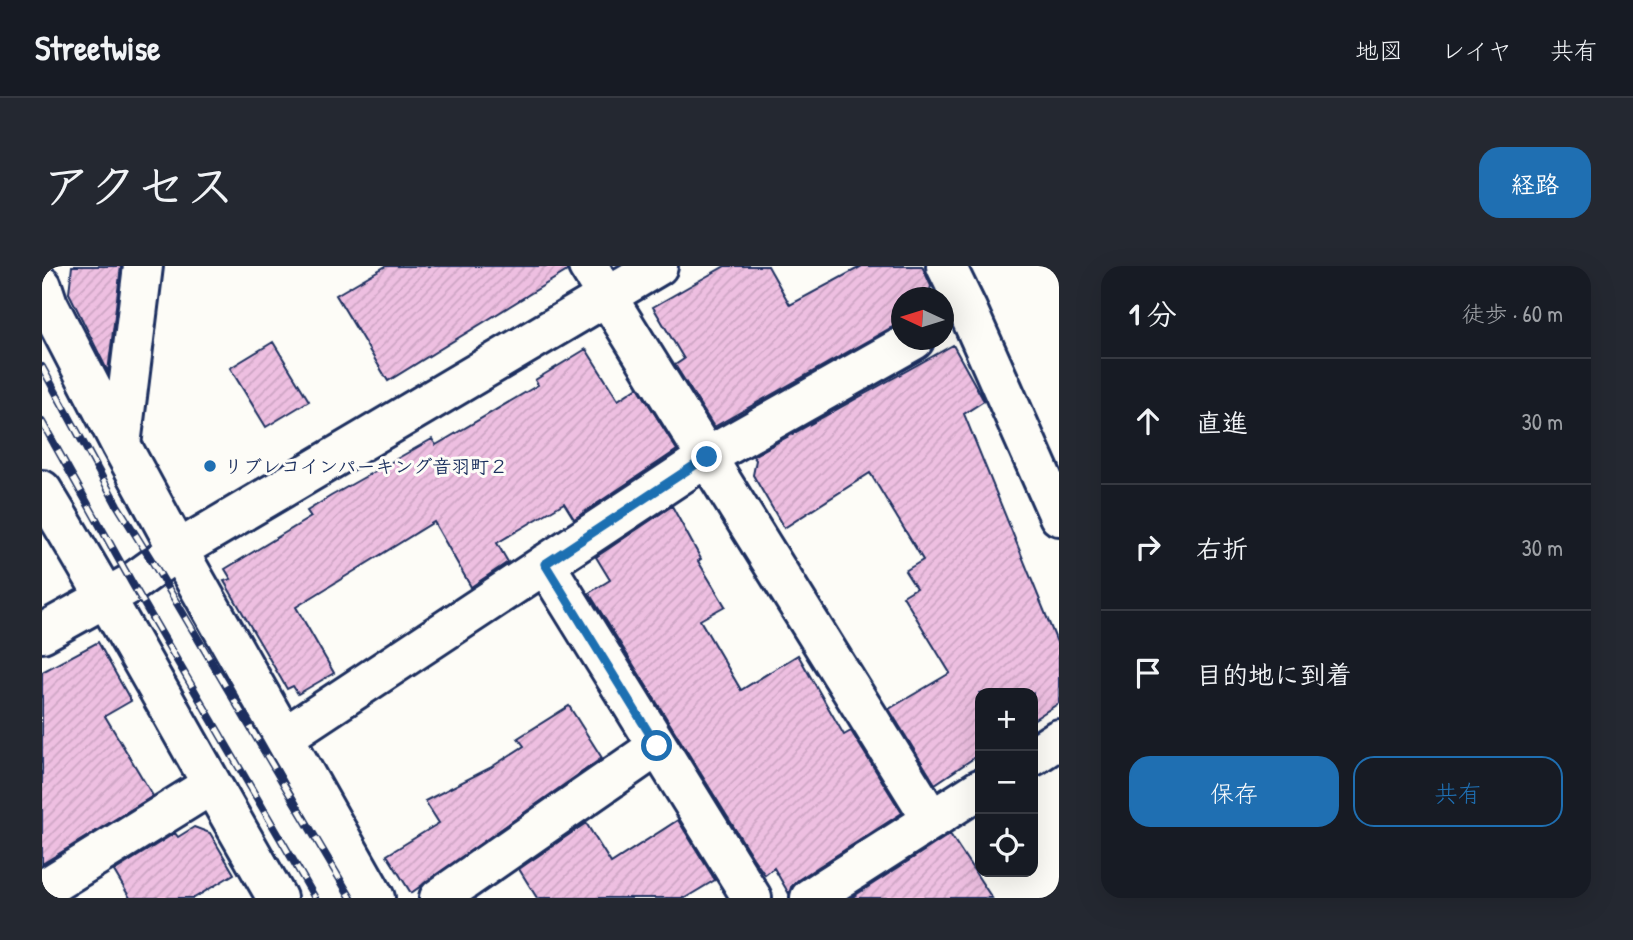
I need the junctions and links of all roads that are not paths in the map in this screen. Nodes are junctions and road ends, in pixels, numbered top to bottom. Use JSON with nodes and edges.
{"nodes":[{"id":1,"x":142,"y":266,"type":"edge"},
{"id":2,"x":658,"y":266,"type":"edge"},
{"id":3,"x":946,"y":266,"type":"edge"},
{"id":4,"x":598,"y":281,"type":"edge"},
{"id":5,"x":42,"y":286,"type":"edge"},
{"id":6,"x":955,"y":316,"type":"edge"},
{"id":7,"x":896,"y":350,"type":"edge"},
{"id":8,"x":121,"y":445,"type":"junction"},
{"id":9,"x":707,"y":457,"type":"junction"},
{"id":10,"x":42,"y":490,"type":"edge"},
{"id":11,"x":1059,"y":516,"type":"edge"},
{"id":12,"x":178,"y":550,"type":"junction"},
{"id":13,"x":545,"y":564,"type":"junction"},
{"id":14,"x":106,"y":595,"type":"junction"},
{"id":15,"x":42,"y":632,"type":"edge"},
{"id":16,"x":285,"y":737,"type":"junction"},
{"id":17,"x":1059,"y":739,"type":"edge"},
{"id":18,"x":657,"y":746,"type":"junction"},
{"id":19,"x":1038,"y":753,"type":"edge"},
{"id":20,"x":211,"y":785,"type":"junction"},
{"id":21,"x":975,"y":792,"type":"edge"},
{"id":22,"x":932,"y":820,"type":"junction"},
{"id":23,"x":42,"y":890,"type":"edge"},
{"id":24,"x":277,"y":898,"type":"edge"},
{"id":25,"x":375,"y":898,"type":"edge"},
{"id":26,"x":439,"y":898,"type":"edge"},
{"id":27,"x":752,"y":898,"type":"edge"},
{"id":28,"x":810,"y":898,"type":"edge"}],
"edges":[{"from":1,"to":8,"type":"street"},
{"from":2,"to":4,"type":"street"},
{"from":3,"to":6,"type":"street"},
{"from":4,"to":9,"type":"street"},
{"from":4,"to":12,"type":"street"},
{"from":5,"to":8,"type":"street"},
{"from":6,"to":11,"type":"street"},
{"from":7,"to":9,"type":"street"},
{"from":8,"to":12,"type":"street"},
{"from":9,"to":13,"type":"street"},
{"from":9,"to":22,"type":"street"},
{"from":10,"to":14,"type":"street"},
{"from":12,"to":14,"type":"street"},
{"from":12,"to":16,"type":"street"},
{"from":13,"to":16,"type":"street"},
{"from":13,"to":18,"type":"street"},
{"from":14,"to":15,"type":"street"},
{"from":14,"to":20,"type":"street"},
{"from":16,"to":25,"type":"street"},
{"from":17,"to":19,"type":"street"},
{"from":18,"to":26,"type":"street"},
{"from":18,"to":27,"type":"street"},
{"from":20,"to":23,"type":"street"},
{"from":20,"to":24,"type":"street"},
{"from":21,"to":22,"type":"street"},
{"from":22,"to":28,"type":"street"}]}
